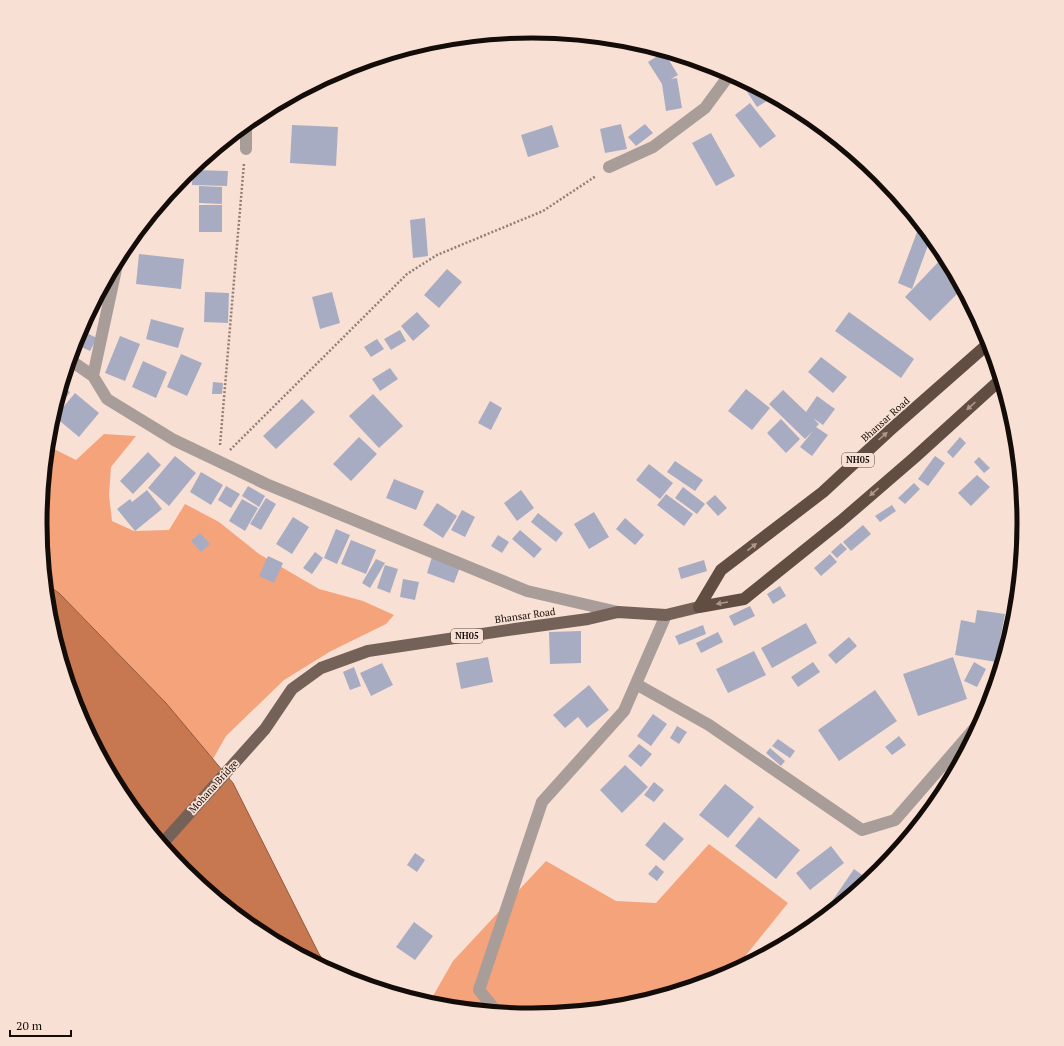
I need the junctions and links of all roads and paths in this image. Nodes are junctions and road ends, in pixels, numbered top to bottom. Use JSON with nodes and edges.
{"nodes":[{"id":1,"x":726,"y":79,"type":"edge"},
{"id":2,"x":246,"y":132,"type":"edge"},
{"id":3,"x":246,"y":149,"type":"joint"},
{"id":4,"x":608,"y":167,"type":"joint"},
{"id":5,"x":115,"y":276,"type":"edge"},
{"id":6,"x":984,"y":348,"type":"edge"},
{"id":7,"x":74,"y":363,"type":"edge"},
{"id":8,"x":93,"y":376,"type":"junction"},
{"id":9,"x":996,"y":384,"type":"edge"},
{"id":10,"x":218,"y":461,"type":"junction"},
{"id":11,"x":699,"y":607,"type":"junction"},
{"id":12,"x":618,"y":612,"type":"junction"},
{"id":13,"x":666,"y":615,"type":"junction"},
{"id":14,"x":636,"y":684,"type":"junction"},
{"id":15,"x":264,"y":729,"type":"joint"},
{"id":16,"x":967,"y":738,"type":"edge"},
{"id":17,"x":165,"y":841,"type":"edge"},
{"id":18,"x":492,"y":1006,"type":"edge"}],
"edges":[{"from":1,"to":4,"type":"street"},
{"from":2,"to":3,"type":"street"},
{"from":3,"to":10,"type":"path"},
{"from":4,"to":10,"type":"path"},
{"from":5,"to":8,"type":"street"},
{"from":11,"to":6,"type":"highway","name":"Bhansar Road","number":"NH05","one_way":true},
{"from":7,"to":8,"type":"street"},
{"from":8,"to":10,"type":"street"},
{"from":9,"to":11,"type":"highway","number":"NH05","one_way":true},
{"from":10,"to":12,"type":"street"},
{"from":11,"to":13,"type":"main road","name":"Bhansar Road","number":"NH05"},
{"from":12,"to":13,"type":"main road","name":"Bhansar Road","number":"NH05"},
{"from":12,"to":15,"type":"main road","name":"Bhansar Road","number":"NH05"},
{"from":13,"to":14,"type":"street"},
{"from":14,"to":16,"type":"street"},
{"from":14,"to":18,"type":"street"},
{"from":15,"to":17,"type":"main road","name":"Mohana Bridge","number":"NH05"}]}
